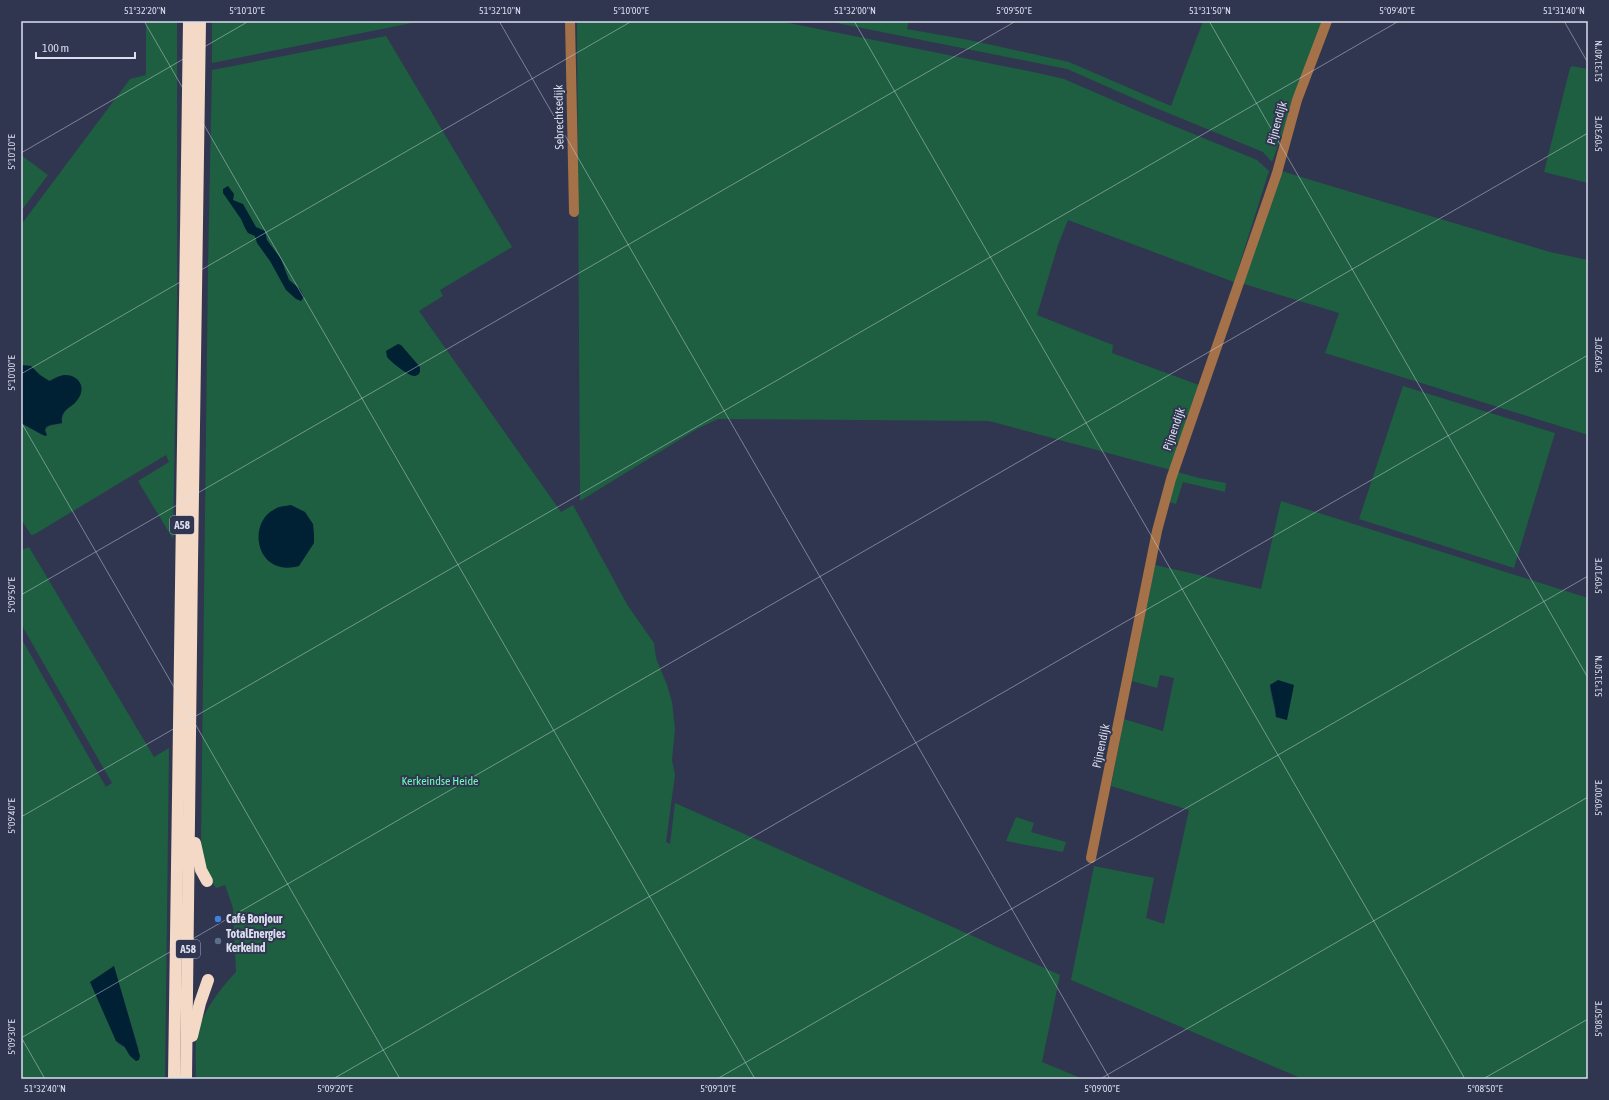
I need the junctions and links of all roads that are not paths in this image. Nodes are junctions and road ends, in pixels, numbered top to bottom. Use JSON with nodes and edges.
{"nodes":[{"id":1,"x":189,"y":21,"type":"edge"},
{"id":2,"x":200,"y":21,"type":"edge"},
{"id":3,"x":570,"y":21,"type":"edge"},
{"id":4,"x":1327,"y":21,"type":"edge"},
{"id":5,"x":574,"y":212,"type":"dead end"},
{"id":6,"x":189,"y":819,"type":"junction"},
{"id":7,"x":1091,"y":858,"type":"dead end"},
{"id":8,"x":207,"y":881,"type":"dead end"},
{"id":9,"x":208,"y":980,"type":"dead end"},
{"id":10,"x":174,"y":1079,"type":"edge"},
{"id":11,"x":186,"y":1079,"type":"edge"},
{"id":12,"x":191,"y":1079,"type":"edge"}],
"edges":[{"from":1,"to":10,"type":"highway","number":"A58"},
{"from":2,"to":6,"type":"highway","number":"A58"},
{"from":3,"to":5,"type":"street","name":"Sebrechtsedijk"},
{"from":4,"to":7,"type":"street","name":"Pijnendijk"},
{"from":6,"to":8,"type":"highway","number":"A58"},
{"from":6,"to":11,"type":"highway","number":"A58"},
{"from":9,"to":12,"type":"highway"}]}
